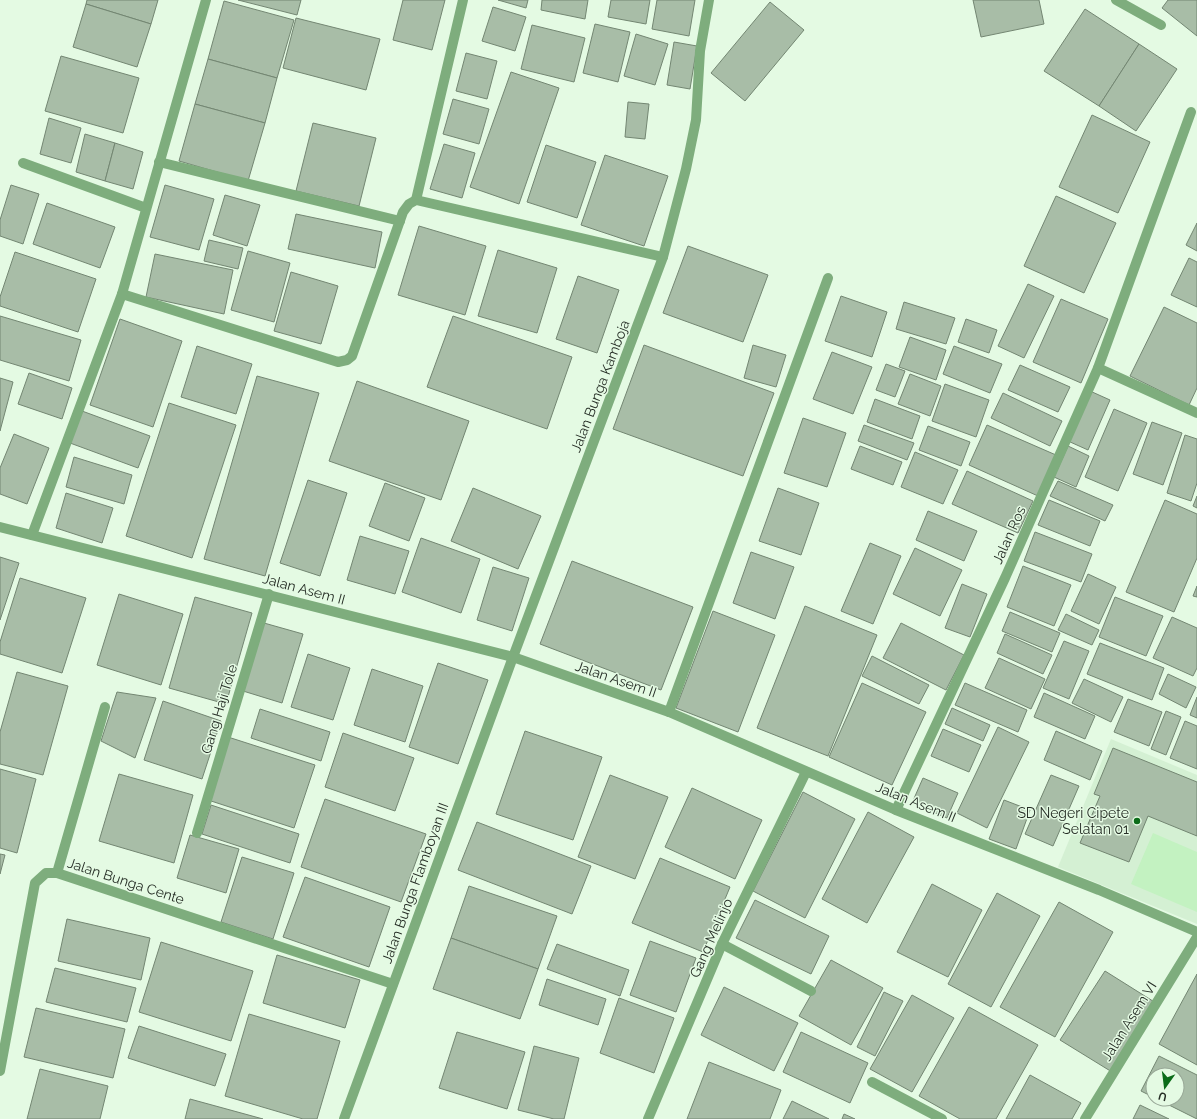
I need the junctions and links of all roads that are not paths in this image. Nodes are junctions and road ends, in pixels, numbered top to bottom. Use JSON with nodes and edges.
{"nodes":[{"id":1,"x":206,"y":0,"type":"edge"},
{"id":2,"x":463,"y":0,"type":"edge"},
{"id":3,"x":709,"y":0,"type":"edge"},
{"id":4,"x":1116,"y":0,"type":"edge"},
{"id":5,"x":1161,"y":25,"type":"dead end"},
{"id":6,"x":1191,"y":112,"type":"dead end"},
{"id":7,"x":159,"y":162,"type":"junction"},
{"id":8,"x":23,"y":163,"type":"dead end"},
{"id":9,"x":416,"y":200,"type":"junction"},
{"id":10,"x":146,"y":208,"type":"junction"},
{"id":11,"x":400,"y":221,"type":"junction"},
{"id":12,"x":663,"y":257,"type":"junction"},
{"id":13,"x":828,"y":278,"type":"dead end"},
{"id":14,"x":122,"y":294,"type":"junction"},
{"id":15,"x":1098,"y":368,"type":"junction"},
{"id":16,"x":1197,"y":413,"type":"edge"},
{"id":17,"x":0,"y":527,"type":"edge"},
{"id":18,"x":32,"y":535,"type":"junction"},
{"id":19,"x":269,"y":594,"type":"junction"},
{"id":20,"x":512,"y":657,"type":"junction"},
{"id":21,"x":105,"y":707,"type":"dead end"},
{"id":22,"x":668,"y":712,"type":"junction"},
{"id":23,"x":806,"y":772,"type":"junction"},
{"id":24,"x":896,"y":810,"type":"junction"},
{"id":25,"x":197,"y":833,"type":"dead end"},
{"id":26,"x":57,"y":873,"type":"junction"},
{"id":27,"x":1197,"y":932,"type":"edge"},
{"id":28,"x":1197,"y":937,"type":"edge"},
{"id":29,"x":722,"y":944,"type":"junction"},
{"id":30,"x":393,"y":984,"type":"junction"},
{"id":31,"x":811,"y":991,"type":"dead end"},
{"id":32,"x":0,"y":1071,"type":"edge"},
{"id":33,"x":872,"y":1082,"type":"dead end"},
{"id":34,"x":344,"y":1119,"type":"edge"},
{"id":35,"x":648,"y":1119,"type":"edge"},
{"id":36,"x":942,"y":1119,"type":"edge"},
{"id":37,"x":1085,"y":1119,"type":"edge"}],
"edges":[{"from":1,"to":7,"type":"street"},
{"from":2,"to":9,"type":"street"},
{"from":3,"to":12,"type":"street","name":"Jalan Bunga Kamboja"},
{"from":4,"to":5,"type":"street"},
{"from":6,"to":15,"type":"street","name":"Jalan Ros"},
{"from":7,"to":10,"type":"street"},
{"from":7,"to":11,"type":"street"},
{"from":8,"to":10,"type":"street"},
{"from":9,"to":11,"type":"street"},
{"from":9,"to":12,"type":"street"},
{"from":10,"to":14,"type":"street"},
{"from":11,"to":14,"type":"street"},
{"from":12,"to":20,"type":"street","name":"Jalan Bunga Kamboja"},
{"from":13,"to":22,"type":"street"},
{"from":14,"to":18,"type":"street"},
{"from":15,"to":16,"type":"street"},
{"from":15,"to":24,"type":"street","name":"Jalan Ros"},
{"from":17,"to":18,"type":"street","name":"Jalan Asem II"},
{"from":18,"to":19,"type":"street","name":"Jalan Asem II"},
{"from":19,"to":20,"type":"street","name":"Jalan Asem II"},
{"from":19,"to":25,"type":"street","name":"Gang Haji Tole"},
{"from":20,"to":22,"type":"street","name":"Jalan Asem II"},
{"from":20,"to":30,"type":"street","name":"Jalan Bunga Flamboyan III"},
{"from":21,"to":26,"type":"street"},
{"from":22,"to":23,"type":"street","name":"Jalan Asem II"},
{"from":23,"to":24,"type":"street","name":"Jalan Asem II"},
{"from":23,"to":29,"type":"street","name":"Gang Melinjo"},
{"from":24,"to":27,"type":"street","name":"Jalan Asem II"},
{"from":26,"to":30,"type":"street","name":"Jalan Bunga Cente"},
{"from":26,"to":32,"type":"street","name":"Jalan Bunga Cente"},
{"from":28,"to":37,"type":"street","name":"Jalan Asem VI"},
{"from":29,"to":31,"type":"street"},
{"from":29,"to":35,"type":"street","name":"Gang Melinjo"},
{"from":30,"to":34,"type":"street","name":"Jalan Bunga Flamboyan III"},
{"from":33,"to":36,"type":"street"}]}
